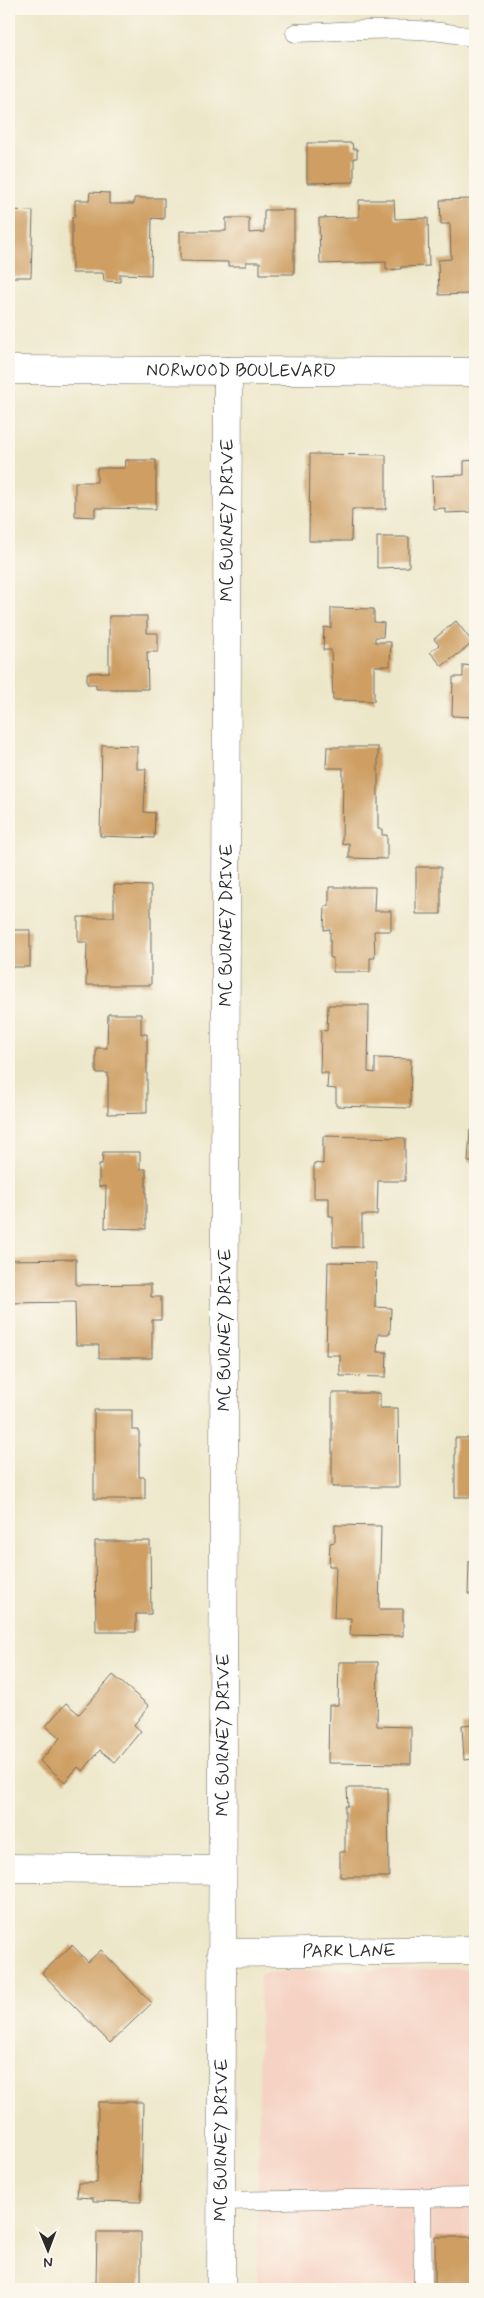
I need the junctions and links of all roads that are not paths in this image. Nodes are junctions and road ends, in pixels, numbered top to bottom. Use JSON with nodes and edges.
{"nodes":[{"id":1,"x":295,"y":33,"type":"dead end"},
{"id":2,"x":475,"y":38,"type":"edge"},
{"id":3,"x":9,"y":370,"type":"edge"},
{"id":4,"x":228,"y":371,"type":"junction"},
{"id":5,"x":475,"y":372,"type":"edge"},
{"id":6,"x":9,"y":1868,"type":"edge"},
{"id":7,"x":221,"y":1870,"type":"junction"},
{"id":8,"x":475,"y":1950,"type":"edge"},
{"id":9,"x":221,"y":1953,"type":"junction"},
{"id":10,"x":422,"y":2197,"type":"junction"},
{"id":11,"x":475,"y":2197,"type":"edge"},
{"id":12,"x":221,"y":2201,"type":"junction"},
{"id":13,"x":221,"y":2289,"type":"edge"},
{"id":14,"x":423,"y":2289,"type":"edge"}],
"edges":[{"from":1,"to":2,"type":"lane"},
{"from":3,"to":4,"type":"street","name":"NORWOOD BOULEVARD"},
{"from":4,"to":5,"type":"street","name":"NORWOOD BOULEVARD"},
{"from":4,"to":7,"type":"street","name":"MC BURNEY DRIVE"},
{"from":6,"to":7,"type":"street"},
{"from":7,"to":9,"type":"street","name":"MC BURNEY DRIVE"},
{"from":8,"to":9,"type":"street","name":"PARK LANE"},
{"from":9,"to":12,"type":"street","name":"MC BURNEY DRIVE"},
{"from":10,"to":11,"type":"lane"},
{"from":10,"to":12,"type":"lane"},
{"from":10,"to":14,"type":"lane"},
{"from":12,"to":13,"type":"street","name":"MC BURNEY DRIVE"}]}
